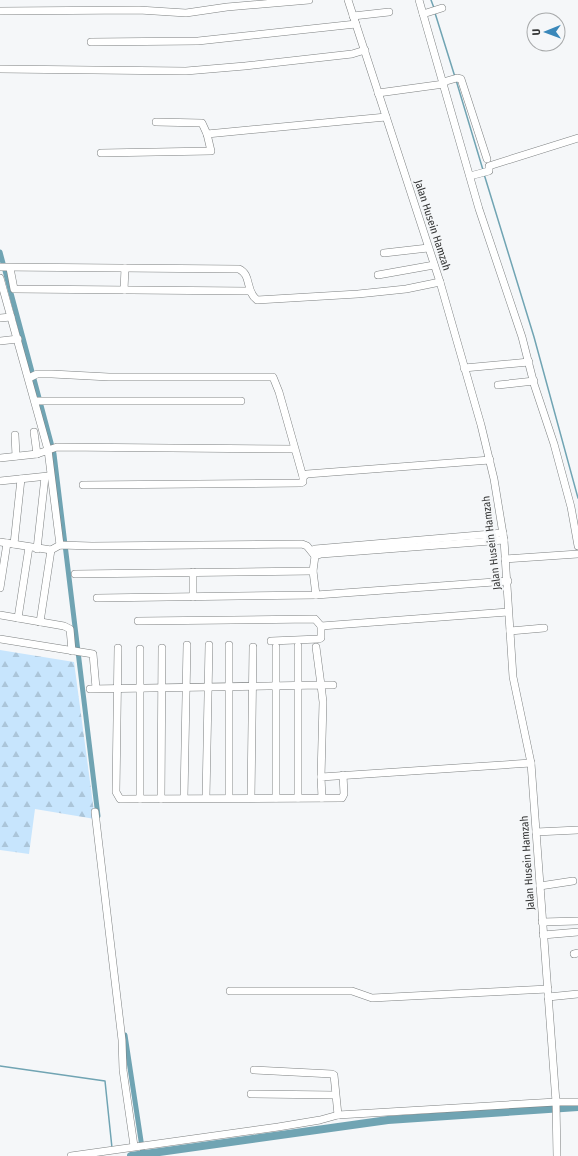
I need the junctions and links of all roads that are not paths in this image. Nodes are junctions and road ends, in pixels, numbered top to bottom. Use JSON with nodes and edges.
{"nodes":[{"id":1,"x":309,"y":0,"type":"edge"},
{"id":2,"x":348,"y":0,"type":"edge"},
{"id":3,"x":419,"y":0,"type":"edge"},
{"id":4,"x":441,"y":8,"type":"dead end"},
{"id":5,"x":0,"y":11,"type":"edge"},
{"id":6,"x":389,"y":12,"type":"dead end"},
{"id":7,"x":423,"y":14,"type":"junction"},
{"id":8,"x":353,"y":16,"type":"junction"},
{"id":9,"x":356,"y":24,"type":"junction"},
{"id":10,"x":91,"y":42,"type":"dead end"},
{"id":11,"x":365,"y":50,"type":"junction"},
{"id":12,"x":0,"y":69,"type":"edge"},
{"id":13,"x":445,"y":82,"type":"junction"},
{"id":14,"x":378,"y":93,"type":"junction"},
{"id":15,"x":386,"y":116,"type":"junction"},
{"id":16,"x":156,"y":122,"type":"dead end"},
{"id":17,"x":207,"y":134,"type":"junction"},
{"id":18,"x":578,"y":138,"type":"edge"},
{"id":19,"x":102,"y":153,"type":"dead end"},
{"id":20,"x":487,"y":159,"type":"dead end"},
{"id":21,"x":472,"y":176,"type":"junction"},
{"id":22,"x":428,"y":248,"type":"junction"},
{"id":23,"x":384,"y":253,"type":"dead end"},
{"id":24,"x":434,"y":265,"type":"junction"},
{"id":25,"x":0,"y":268,"type":"edge"},
{"id":26,"x":9,"y":268,"type":"junction"},
{"id":27,"x":125,"y":268,"type":"junction"},
{"id":28,"x":378,"y":275,"type":"dead end"},
{"id":29,"x":0,"y":278,"type":"edge"},
{"id":30,"x":440,"y":282,"type":"junction"},
{"id":31,"x":124,"y":290,"type":"junction"},
{"id":32,"x":249,"y":291,"type":"junction"},
{"id":33,"x":11,"y":317,"type":"junction"},
{"id":34,"x":0,"y":318,"type":"edge"},
{"id":35,"x":18,"y":339,"type":"junction"},
{"id":36,"x":0,"y":341,"type":"edge"},
{"id":37,"x":528,"y":362,"type":"junction"},
{"id":38,"x":464,"y":368,"type":"junction"},
{"id":39,"x":29,"y":378,"type":"junction"},
{"id":40,"x":534,"y":381,"type":"junction"},
{"id":41,"x":498,"y":385,"type":"dead end"},
{"id":42,"x":35,"y":401,"type":"junction"},
{"id":43,"x":241,"y":401,"type":"dead end"},
{"id":44,"x":34,"y":432,"type":"dead end"},
{"id":45,"x":15,"y":435,"type":"dead end"},
{"id":46,"x":294,"y":449,"type":"junction"},
{"id":47,"x":48,"y":450,"type":"junction"},
{"id":48,"x":37,"y":454,"type":"junction"},
{"id":49,"x":16,"y":456,"type":"junction"},
{"id":50,"x":0,"y":458,"type":"edge"},
{"id":51,"x":490,"y":460,"type":"junction"},
{"id":52,"x":52,"y":475,"type":"junction"},
{"id":53,"x":45,"y":477,"type":"junction"},
{"id":54,"x":303,"y":477,"type":"junction"},
{"id":55,"x":21,"y":479,"type":"junction"},
{"id":56,"x":0,"y":481,"type":"edge"},
{"id":57,"x":83,"y":485,"type":"dead end"},
{"id":58,"x":574,"y":506,"type":"edge"},
{"id":59,"x":503,"y":537,"type":"junction"},
{"id":60,"x":7,"y":543,"type":"edge"},
{"id":61,"x":60,"y":545,"type":"junction"},
{"id":62,"x":578,"y":546,"type":"edge"},
{"id":63,"x":29,"y":547,"type":"junction"},
{"id":64,"x":37,"y":548,"type":"junction"},
{"id":65,"x":51,"y":550,"type":"junction"},
{"id":66,"x":315,"y":553,"type":"junction"},
{"id":67,"x":578,"y":554,"type":"edge"},
{"id":68,"x":505,"y":558,"type":"junction"},
{"id":69,"x":313,"y":571,"type":"junction"},
{"id":70,"x":193,"y":572,"type":"junction"},
{"id":71,"x":75,"y":574,"type":"dead end"},
{"id":72,"x":508,"y":581,"type":"junction"},
{"id":73,"x":0,"y":588,"type":"edge"},
{"id":74,"x":316,"y":595,"type":"junction"},
{"id":75,"x":193,"y":596,"type":"junction"},
{"id":76,"x":97,"y":598,"type":"dead end"},
{"id":77,"x":508,"y":612,"type":"junction"},
{"id":78,"x":0,"y":615,"type":"edge"},
{"id":79,"x":18,"y":618,"type":"junction"},
{"id":80,"x":138,"y":621,"type":"dead end"},
{"id":81,"x":40,"y":622,"type":"junction"},
{"id":82,"x":321,"y":626,"type":"junction"},
{"id":83,"x":544,"y":628,"type":"dead end"},
{"id":84,"x":510,"y":631,"type":"junction"},
{"id":85,"x":0,"y":639,"type":"edge"},
{"id":86,"x":271,"y":641,"type":"dead end"},
{"id":87,"x":187,"y":645,"type":"dead end"},
{"id":88,"x":209,"y":645,"type":"dead end"},
{"id":89,"x":229,"y":645,"type":"dead end"},
{"id":90,"x":298,"y":646,"type":"dead end"},
{"id":91,"x":253,"y":647,"type":"dead end"},
{"id":92,"x":276,"y":647,"type":"dead end"},
{"id":93,"x":316,"y":647,"type":"dead end"},
{"id":94,"x":118,"y":648,"type":"dead end"},
{"id":95,"x":162,"y":648,"type":"dead end"},
{"id":96,"x":140,"y":649,"type":"dead end"},
{"id":97,"x":76,"y":652,"type":"junction"},
{"id":98,"x":276,"y":685,"type":"junction"},
{"id":99,"x":298,"y":685,"type":"junction"},
{"id":100,"x":321,"y":685,"type":"junction"},
{"id":101,"x":333,"y":685,"type":"dead end"},
{"id":102,"x":230,"y":686,"type":"junction"},
{"id":103,"x":253,"y":686,"type":"junction"},
{"id":104,"x":185,"y":687,"type":"junction"},
{"id":105,"x":208,"y":687,"type":"junction"},
{"id":106,"x":118,"y":688,"type":"junction"},
{"id":107,"x":141,"y":688,"type":"junction"},
{"id":108,"x":163,"y":688,"type":"junction"},
{"id":109,"x":531,"y":763,"type":"junction"},
{"id":110,"x":343,"y":776,"type":"junction"},
{"id":111,"x":321,"y":777,"type":"junction"},
{"id":112,"x":184,"y":798,"type":"junction"},
{"id":113,"x":206,"y":798,"type":"junction"},
{"id":114,"x":229,"y":798,"type":"junction"},
{"id":115,"x":251,"y":798,"type":"junction"},
{"id":116,"x":276,"y":798,"type":"junction"},
{"id":117,"x":298,"y":798,"type":"junction"},
{"id":118,"x":322,"y":798,"type":"junction"},
{"id":119,"x":140,"y":799,"type":"junction"},
{"id":120,"x":161,"y":799,"type":"junction"},
{"id":121,"x":95,"y":812,"type":"dead end"},
{"id":122,"x":578,"y":830,"type":"edge"},
{"id":123,"x":536,"y":832,"type":"junction"},
{"id":124,"x":573,"y":881,"type":"dead end"},
{"id":125,"x":540,"y":886,"type":"junction"},
{"id":126,"x":578,"y":921,"type":"edge"},
{"id":127,"x":542,"y":922,"type":"junction"},
{"id":128,"x":578,"y":932,"type":"edge"},
{"id":129,"x":543,"y":935,"type":"junction"},
{"id":130,"x":230,"y":991,"type":"dead end"},
{"id":131,"x":548,"y":993,"type":"junction"},
{"id":132,"x":578,"y":994,"type":"edge"},
{"id":133,"x":254,"y":1070,"type":"dead end"},
{"id":134,"x":251,"y":1094,"type":"dead end"},
{"id":135,"x":336,"y":1095,"type":"junction"},
{"id":136,"x":578,"y":1102,"type":"edge"},
{"id":137,"x":556,"y":1103,"type":"junction"},
{"id":138,"x":338,"y":1115,"type":"junction"},
{"id":139,"x":138,"y":1146,"type":"junction"},
{"id":140,"x":71,"y":1156,"type":"edge"},
{"id":141,"x":557,"y":1156,"type":"edge"}],
"edges":[{"from":1,"to":5,"type":"street"},
{"from":2,"to":8,"type":"street","name":"Jalan Husein Hamzah"},
{"from":3,"to":7,"type":"street"},
{"from":4,"to":7,"type":"street"},
{"from":6,"to":8,"type":"street"},
{"from":7,"to":13,"type":"street"},
{"from":8,"to":9,"type":"street","name":"Jalan Husein Hamzah"},
{"from":9,"to":10,"type":"street"},
{"from":9,"to":11,"type":"street","name":"Jalan Husein Hamzah"},
{"from":11,"to":12,"type":"street"},
{"from":11,"to":14,"type":"street","name":"Jalan Husein Hamzah"},
{"from":13,"to":14,"type":"street"},
{"from":13,"to":20,"type":"street"},
{"from":13,"to":21,"type":"street"},
{"from":14,"to":15,"type":"street","name":"Jalan Husein Hamzah"},
{"from":15,"to":17,"type":"street"},
{"from":15,"to":22,"type":"street","name":"Jalan Husein Hamzah"},
{"from":16,"to":17,"type":"street"},
{"from":17,"to":19,"type":"street"},
{"from":18,"to":21,"type":"street"},
{"from":21,"to":37,"type":"street"},
{"from":22,"to":23,"type":"street"},
{"from":22,"to":24,"type":"street","name":"Jalan Husein Hamzah"},
{"from":24,"to":28,"type":"street"},
{"from":24,"to":30,"type":"street","name":"Jalan Husein Hamzah"},
{"from":25,"to":26,"type":"street"},
{"from":26,"to":27,"type":"street"},
{"from":26,"to":31,"type":"street"},
{"from":27,"to":31,"type":"street"},
{"from":27,"to":32,"type":"street"},
{"from":29,"to":33,"type":"street"},
{"from":30,"to":32,"type":"street"},
{"from":30,"to":38,"type":"street","name":"Jalan Husein Hamzah"},
{"from":31,"to":32,"type":"street"},
{"from":33,"to":34,"type":"street"},
{"from":33,"to":35,"type":"street"},
{"from":35,"to":36,"type":"street"},
{"from":35,"to":39,"type":"street"},
{"from":37,"to":38,"type":"street"},
{"from":37,"to":40,"type":"street"},
{"from":38,"to":51,"type":"street","name":"Jalan Husein Hamzah"},
{"from":39,"to":42,"type":"street"},
{"from":39,"to":46,"type":"street"},
{"from":40,"to":41,"type":"street"},
{"from":40,"to":58,"type":"street"},
{"from":42,"to":43,"type":"street"},
{"from":42,"to":47,"type":"street"},
{"from":44,"to":48,"type":"street"},
{"from":45,"to":49,"type":"street"},
{"from":46,"to":47,"type":"street"},
{"from":46,"to":54,"type":"street"},
{"from":47,"to":48,"type":"street"},
{"from":47,"to":52,"type":"street"},
{"from":48,"to":49,"type":"street"},
{"from":49,"to":50,"type":"street"},
{"from":51,"to":54,"type":"street"},
{"from":51,"to":59,"type":"street","name":"Jalan Husein Hamzah"},
{"from":52,"to":53,"type":"street"},
{"from":52,"to":61,"type":"street"},
{"from":53,"to":55,"type":"street"},
{"from":53,"to":64,"type":"street"},
{"from":54,"to":57,"type":"street"},
{"from":55,"to":56,"type":"street"},
{"from":55,"to":60,"type":"street"},
{"from":58,"to":62,"type":"street"},
{"from":59,"to":66,"type":"street"},
{"from":59,"to":68,"type":"street","name":"Jalan Husein Hamzah"},
{"from":60,"to":63,"type":"street"},
{"from":60,"to":73,"type":"street"},
{"from":61,"to":65,"type":"street"},
{"from":61,"to":66,"type":"street"},
{"from":63,"to":64,"type":"street"},
{"from":63,"to":79,"type":"street"},
{"from":64,"to":65,"type":"street"},
{"from":65,"to":81,"type":"street"},
{"from":66,"to":69,"type":"street"},
{"from":67,"to":68,"type":"street"},
{"from":68,"to":72,"type":"street","name":"Jalan Husein Hamzah"},
{"from":69,"to":70,"type":"street"},
{"from":69,"to":74,"type":"street"},
{"from":70,"to":71,"type":"street"},
{"from":70,"to":75,"type":"street"},
{"from":72,"to":74,"type":"street"},
{"from":72,"to":77,"type":"street","name":"Jalan Husein Hamzah"},
{"from":74,"to":75,"type":"street"},
{"from":75,"to":76,"type":"street"},
{"from":77,"to":82,"type":"street"},
{"from":77,"to":84,"type":"street","name":"Jalan Husein Hamzah"},
{"from":78,"to":79,"type":"street"},
{"from":79,"to":81,"type":"street"},
{"from":80,"to":82,"type":"street"},
{"from":81,"to":97,"type":"street"},
{"from":82,"to":86,"type":"street"},
{"from":83,"to":84,"type":"street"},
{"from":84,"to":109,"type":"street","name":"Jalan Husein Hamzah"},
{"from":85,"to":97,"type":"street"},
{"from":87,"to":104,"type":"street"},
{"from":88,"to":105,"type":"street"},
{"from":89,"to":102,"type":"street"},
{"from":90,"to":99,"type":"street"},
{"from":91,"to":103,"type":"street"},
{"from":92,"to":98,"type":"street"},
{"from":93,"to":100,"type":"street"},
{"from":94,"to":106,"type":"street"},
{"from":95,"to":108,"type":"street"},
{"from":96,"to":107,"type":"street"},
{"from":97,"to":106,"type":"street"},
{"from":98,"to":99,"type":"street"},
{"from":98,"to":103,"type":"street"},
{"from":98,"to":116,"type":"street"},
{"from":99,"to":100,"type":"street"},
{"from":99,"to":117,"type":"street"},
{"from":100,"to":101,"type":"street"},
{"from":100,"to":111,"type":"street"},
{"from":102,"to":103,"type":"street"},
{"from":102,"to":105,"type":"street"},
{"from":102,"to":114,"type":"street"},
{"from":103,"to":115,"type":"street"},
{"from":104,"to":105,"type":"street"},
{"from":104,"to":108,"type":"street"},
{"from":104,"to":112,"type":"street"},
{"from":105,"to":113,"type":"street"},
{"from":106,"to":107,"type":"street"},
{"from":106,"to":119,"type":"street"},
{"from":107,"to":108,"type":"street"},
{"from":107,"to":119,"type":"street"},
{"from":108,"to":120,"type":"street"},
{"from":109,"to":110,"type":"street"},
{"from":109,"to":123,"type":"street","name":"Jalan Husein Hamzah"},
{"from":110,"to":111,"type":"street"},
{"from":110,"to":118,"type":"street"},
{"from":111,"to":118,"type":"street"},
{"from":112,"to":113,"type":"street"},
{"from":112,"to":120,"type":"street"},
{"from":113,"to":114,"type":"street"},
{"from":114,"to":115,"type":"street"},
{"from":115,"to":116,"type":"street"},
{"from":116,"to":117,"type":"street"},
{"from":117,"to":118,"type":"street"},
{"from":119,"to":120,"type":"street"},
{"from":121,"to":139,"type":"street"},
{"from":122,"to":123,"type":"street"},
{"from":123,"to":125,"type":"street","name":"Jalan Husein Hamzah"},
{"from":124,"to":125,"type":"street"},
{"from":125,"to":127,"type":"street","name":"Jalan Husein Hamzah"},
{"from":126,"to":127,"type":"street"},
{"from":127,"to":129,"type":"street","name":"Jalan Husein Hamzah"},
{"from":128,"to":129,"type":"street"},
{"from":129,"to":131,"type":"street","name":"Jalan Husein Hamzah"},
{"from":130,"to":131,"type":"street"},
{"from":131,"to":132,"type":"street"},
{"from":131,"to":137,"type":"street","name":"Jalan Husein Hamzah"},
{"from":133,"to":135,"type":"street"},
{"from":134,"to":135,"type":"street"},
{"from":135,"to":138,"type":"street"},
{"from":136,"to":137,"type":"street"},
{"from":137,"to":138,"type":"street"},
{"from":137,"to":141,"type":"street","name":"Jalan Husein Hamzah"},
{"from":138,"to":139,"type":"street"},
{"from":139,"to":140,"type":"street"}]}
